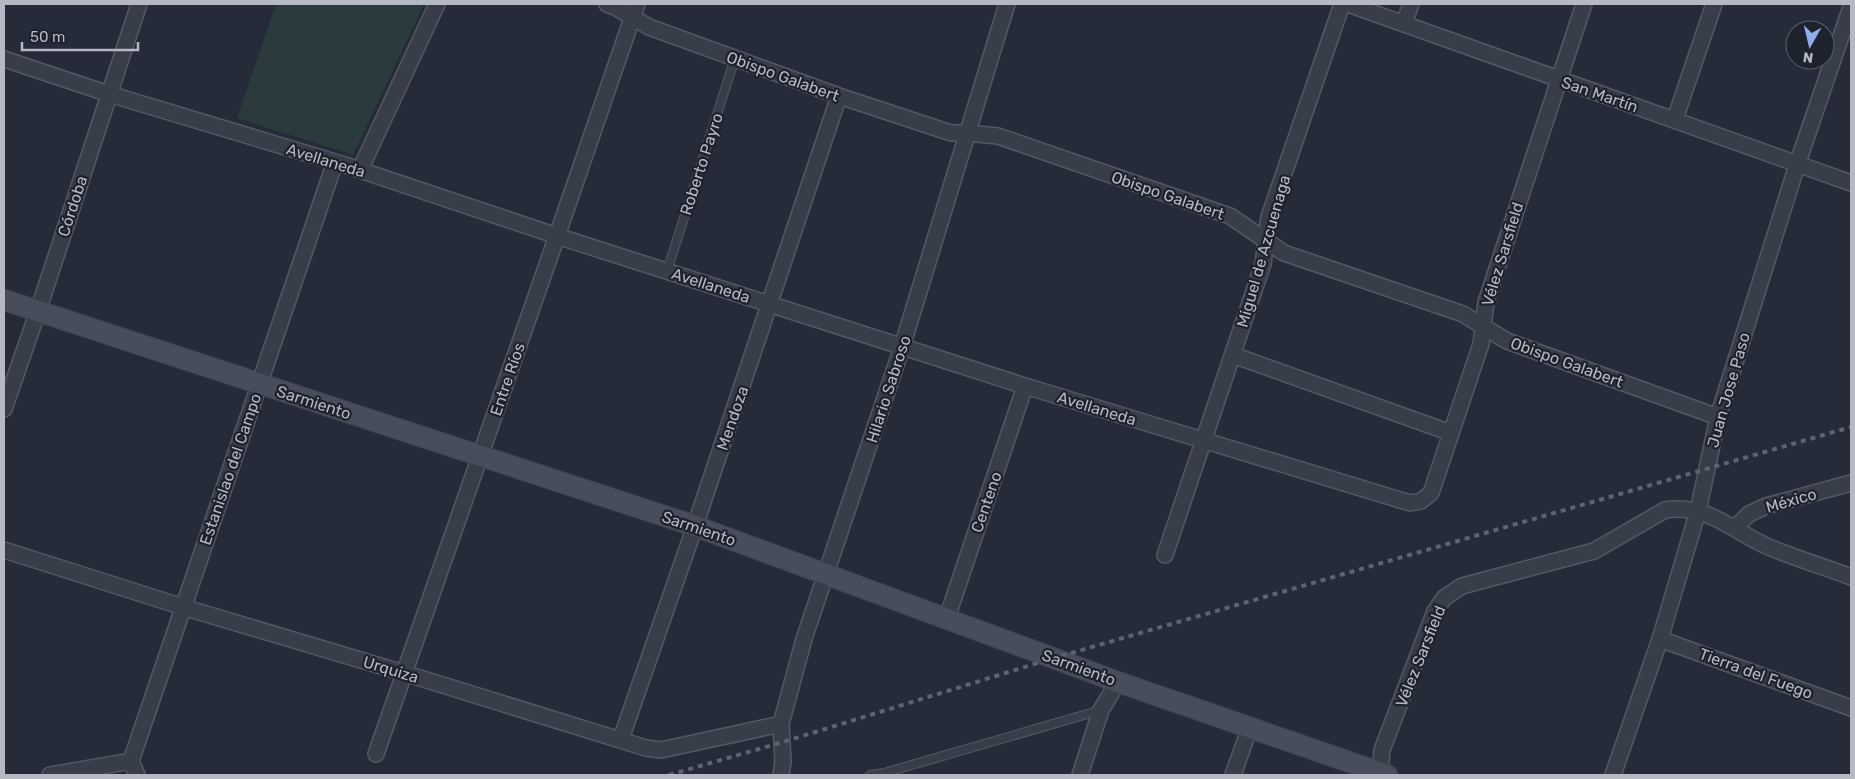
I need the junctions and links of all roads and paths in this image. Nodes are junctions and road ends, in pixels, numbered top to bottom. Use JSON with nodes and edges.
{"nodes":[{"id":1,"x":138,"y":4,"type":"edge"},
{"id":2,"x":436,"y":4,"type":"edge"},
{"id":3,"x":607,"y":4,"type":"edge"},
{"id":4,"x":1007,"y":4,"type":"edge"},
{"id":5,"x":1342,"y":4,"type":"edge"},
{"id":6,"x":1348,"y":4,"type":"edge"},
{"id":7,"x":1411,"y":4,"type":"edge"},
{"id":8,"x":1584,"y":4,"type":"edge"},
{"id":9,"x":1714,"y":4,"type":"edge"},
{"id":10,"x":1851,"y":8,"type":"edge"},
{"id":11,"x":634,"y":11,"type":"edge"},
{"id":12,"x":1404,"y":23,"type":"junction"},
{"id":13,"x":735,"y":58,"type":"junction"},
{"id":14,"x":4,"y":59,"type":"edge"},
{"id":15,"x":1558,"y":80,"type":"junction"},
{"id":16,"x":109,"y":94,"type":"junction"},
{"id":17,"x":839,"y":96,"type":"junction"},
{"id":18,"x":1675,"y":119,"type":"junction"},
{"id":19,"x":967,"y":133,"type":"junction"},
{"id":20,"x":335,"y":162,"type":"junction"},
{"id":21,"x":1797,"y":165,"type":"junction"},
{"id":22,"x":360,"y":170,"type":"junction"},
{"id":23,"x":1851,"y":183,"type":"edge"},
{"id":24,"x":557,"y":236,"type":"junction"},
{"id":25,"x":1266,"y":239,"type":"junction"},
{"id":26,"x":667,"y":271,"type":"junction"},
{"id":27,"x":4,"y":300,"type":"edge"},
{"id":28,"x":770,"y":304,"type":"junction"},
{"id":29,"x":38,"y":311,"type":"junction"},
{"id":30,"x":1482,"y":325,"type":"junction"},
{"id":31,"x":902,"y":347,"type":"junction"},
{"id":32,"x":1233,"y":355,"type":"junction"},
{"id":33,"x":259,"y":384,"type":"junction"},
{"id":34,"x":1025,"y":386,"type":"junction"},
{"id":35,"x":4,"y":408,"type":"edge"},
{"id":36,"x":1718,"y":416,"type":"junction"},
{"id":37,"x":1451,"y":433,"type":"junction"},
{"id":38,"x":1204,"y":440,"type":"junction"},
{"id":39,"x":480,"y":456,"type":"junction"},
{"id":40,"x":1851,"y":483,"type":"edge"},
{"id":41,"x":1421,"y":501,"type":"joint"},
{"id":42,"x":1698,"y":511,"type":"junction"},
{"id":43,"x":695,"y":526,"type":"junction"},
{"id":44,"x":1735,"y":528,"type":"junction"},
{"id":45,"x":4,"y":550,"type":"edge"},
{"id":46,"x":1165,"y":555,"type":"dead end"},
{"id":47,"x":827,"y":574,"type":"junction"},
{"id":48,"x":1851,"y":577,"type":"edge"},
{"id":49,"x":184,"y":607,"type":"junction"},
{"id":50,"x":947,"y":618,"type":"junction"},
{"id":51,"x":1660,"y":639,"type":"junction"},
{"id":52,"x":404,"y":672,"type":"junction"},
{"id":53,"x":1118,"y":682,"type":"junction"},
{"id":54,"x":1851,"y":708,"type":"edge"},
{"id":55,"x":1101,"y":710,"type":"junction"},
{"id":56,"x":781,"y":724,"type":"junction"},
{"id":57,"x":1250,"y":727,"type":"junction"},
{"id":58,"x":621,"y":739,"type":"junction"},
{"id":59,"x":376,"y":754,"type":"dead end"},
{"id":60,"x":132,"y":761,"type":"junction"},
{"id":61,"x":784,"y":771,"type":"edge"},
{"id":62,"x":1382,"y":774,"type":"edge"},
{"id":63,"x":50,"y":775,"type":"edge"},
{"id":64,"x":138,"y":775,"type":"edge"},
{"id":65,"x":870,"y":775,"type":"edge"},
{"id":66,"x":1080,"y":775,"type":"edge"},
{"id":67,"x":1233,"y":775,"type":"edge"},
{"id":68,"x":1613,"y":775,"type":"edge"}],
"edges":[{"from":1,"to":16,"type":"street","name":"Córdoba"},
{"from":2,"to":22,"type":"street"},
{"from":3,"to":11,"type":"street","name":"Obispo Galabert"},
{"from":4,"to":19,"type":"street","name":"Hilario Sabroso"},
{"from":5,"to":25,"type":"street","name":"Miguel de Azcuenaga"},
{"from":6,"to":12,"type":"street","name":"San Martín"},
{"from":7,"to":12,"type":"street"},
{"from":8,"to":15,"type":"street","name":"Vélez Sarsfield"},
{"from":9,"to":18,"type":"street"},
{"from":10,"to":21,"type":"street","name":"Juan Jose Paso"},
{"from":11,"to":13,"type":"street","name":"Obispo Galabert"},
{"from":11,"to":24,"type":"street","name":"Entre Ríos"},
{"from":12,"to":15,"type":"street","name":"San Martín"},
{"from":13,"to":17,"type":"street","name":"Obispo Galabert"},
{"from":13,"to":26,"type":"lane","name":"Roberto Payro"},
{"from":14,"to":16,"type":"street","name":"Avellaneda"},
{"from":15,"to":18,"type":"street","name":"San Martín"},
{"from":15,"to":30,"type":"street","name":"Vélez Sarsfield"},
{"from":16,"to":20,"type":"street","name":"Avellaneda"},
{"from":16,"to":29,"type":"street","name":"Córdoba"},
{"from":17,"to":19,"type":"street","name":"Obispo Galabert"},
{"from":17,"to":28,"type":"street","name":"Mendoza"},
{"from":18,"to":21,"type":"street","name":"San Martín"},
{"from":19,"to":25,"type":"street","name":"Obispo Galabert"},
{"from":19,"to":31,"type":"street","name":"Hilario Sabroso"},
{"from":20,"to":22,"type":"street","name":"Avellaneda"},
{"from":20,"to":33,"type":"street","name":"Estanislao del Campo"},
{"from":21,"to":23,"type":"street","name":"San Martín"},
{"from":21,"to":36,"type":"street","name":"Juan Jose Paso"},
{"from":22,"to":24,"type":"street","name":"Avellaneda"},
{"from":24,"to":26,"type":"street","name":"Avellaneda"},
{"from":24,"to":39,"type":"street","name":"Entre Ríos"},
{"from":25,"to":30,"type":"street","name":"Obispo Galabert"},
{"from":25,"to":32,"type":"street","name":"Miguel de Azcuenaga"},
{"from":26,"to":28,"type":"street","name":"Avellaneda"},
{"from":27,"to":29,"type":"street","name":"Sarmiento"},
{"from":28,"to":31,"type":"street","name":"Avellaneda"},
{"from":28,"to":43,"type":"street","name":"Mendoza"},
{"from":29,"to":33,"type":"street","name":"Sarmiento"},
{"from":29,"to":35,"type":"street","name":"Córdoba"},
{"from":30,"to":36,"type":"street","name":"Obispo Galabert"},
{"from":30,"to":37,"type":"street","name":"Vélez Sarsfield"},
{"from":31,"to":34,"type":"street","name":"Avellaneda"},
{"from":31,"to":47,"type":"street","name":"Hilario Sabroso"},
{"from":32,"to":37,"type":"street"},
{"from":32,"to":38,"type":"street","name":"Miguel de Azcuenaga"},
{"from":33,"to":39,"type":"street","name":"Sarmiento"},
{"from":33,"to":49,"type":"street","name":"Estanislao del Campo"},
{"from":34,"to":38,"type":"street","name":"Avellaneda"},
{"from":34,"to":50,"type":"street","name":"Centeno"},
{"from":36,"to":42,"type":"street","name":"Juan Jose Paso"},
{"from":37,"to":41,"type":"street","name":"Vélez Sarsfield"},
{"from":38,"to":41,"type":"street","name":"Avellaneda"},
{"from":38,"to":46,"type":"street","name":"Miguel de Azcuenaga"},
{"from":39,"to":43,"type":"street","name":"Sarmiento"},
{"from":39,"to":52,"type":"street","name":"Entre Ríos"},
{"from":40,"to":44,"type":"street","name":"México"},
{"from":42,"to":44,"type":"street"},
{"from":42,"to":51,"type":"street","name":"Juan Jose Paso"},
{"from":42,"to":62,"type":"street","name":"Vélez Sarsfield"},
{"from":43,"to":47,"type":"street","name":"Sarmiento"},
{"from":43,"to":58,"type":"street","name":"Mendoza"},
{"from":44,"to":48,"type":"street"},
{"from":45,"to":49,"type":"street","name":"Urquiza"},
{"from":47,"to":50,"type":"street","name":"Sarmiento"},
{"from":47,"to":56,"type":"street","name":"Hilario Sabroso"},
{"from":49,"to":52,"type":"street","name":"Urquiza"},
{"from":49,"to":60,"type":"street","name":"Estanislao del Campo"},
{"from":50,"to":53,"type":"street","name":"Sarmiento"},
{"from":51,"to":54,"type":"street","name":"Tierra del Fuego"},
{"from":51,"to":68,"type":"street","name":"Juan Jose Paso"},
{"from":52,"to":58,"type":"street","name":"Urquiza"},
{"from":52,"to":59,"type":"street","name":"Entre Ríos"},
{"from":53,"to":55,"type":"street"},
{"from":53,"to":57,"type":"street","name":"Sarmiento"},
{"from":55,"to":65,"type":"lane"},
{"from":55,"to":66,"type":"street"},
{"from":56,"to":58,"type":"street","name":"Urquiza"},
{"from":56,"to":61,"type":"street","name":"Hilario Sabroso"},
{"from":57,"to":62,"type":"street","name":"Sarmiento"},
{"from":57,"to":67,"type":"street"},
{"from":60,"to":63,"type":"street"},
{"from":60,"to":64,"type":"street"}]}
